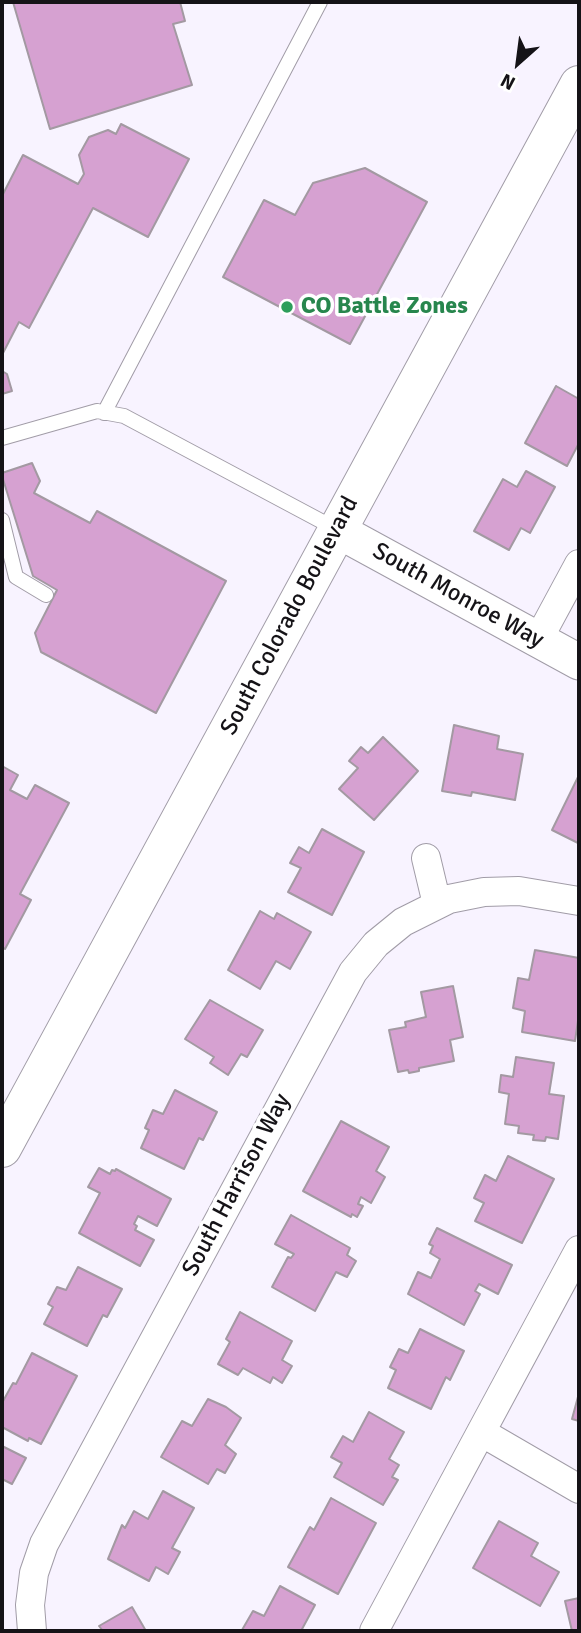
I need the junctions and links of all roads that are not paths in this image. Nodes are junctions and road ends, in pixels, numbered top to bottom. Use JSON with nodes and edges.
{"nodes":[{"id":1,"x":320,"y":2,"type":"edge"},
{"id":2,"x":579,"y":85,"type":"edge"},
{"id":3,"x":104,"y":413,"type":"junction"},
{"id":4,"x":2,"y":438,"type":"edge"},
{"id":5,"x":2,"y":520,"type":"edge"},
{"id":6,"x":337,"y":530,"type":"junction"},
{"id":7,"x":579,"y":564,"type":"edge"},
{"id":8,"x":46,"y":595,"type":"dead end"},
{"id":9,"x":538,"y":640,"type":"junction"},
{"id":10,"x":579,"y":662,"type":"edge"},
{"id":11,"x":426,"y":858,"type":"dead end"},
{"id":12,"x":579,"y":901,"type":"edge"},
{"id":13,"x":437,"y":904,"type":"junction"},
{"id":14,"x":2,"y":1148,"type":"edge"},
{"id":15,"x":579,"y":1250,"type":"edge"},
{"id":16,"x":481,"y":1432,"type":"junction"},
{"id":17,"x":579,"y":1489,"type":"edge"},
{"id":18,"x":32,"y":1631,"type":"edge"},
{"id":19,"x":374,"y":1631,"type":"edge"}],
"edges":[{"from":1,"to":3,"type":"lane"},
{"from":2,"to":6,"type":"main road","name":"South Colorado Boulevard"},
{"from":3,"to":4,"type":"lane"},
{"from":3,"to":6,"type":"lane"},
{"from":5,"to":8,"type":"lane"},
{"from":6,"to":9,"type":"street","name":"South Monroe Way"},
{"from":6,"to":14,"type":"main road","name":"South Colorado Boulevard"},
{"from":7,"to":9,"type":"street"},
{"from":9,"to":10,"type":"street","name":"South Monroe Way"},
{"from":11,"to":13,"type":"street"},
{"from":12,"to":13,"type":"street","name":"South Harrison Way"},
{"from":13,"to":18,"type":"street","name":"South Harrison Way"},
{"from":15,"to":16,"type":"street"},
{"from":16,"to":17,"type":"street"},
{"from":16,"to":19,"type":"street"}]}
